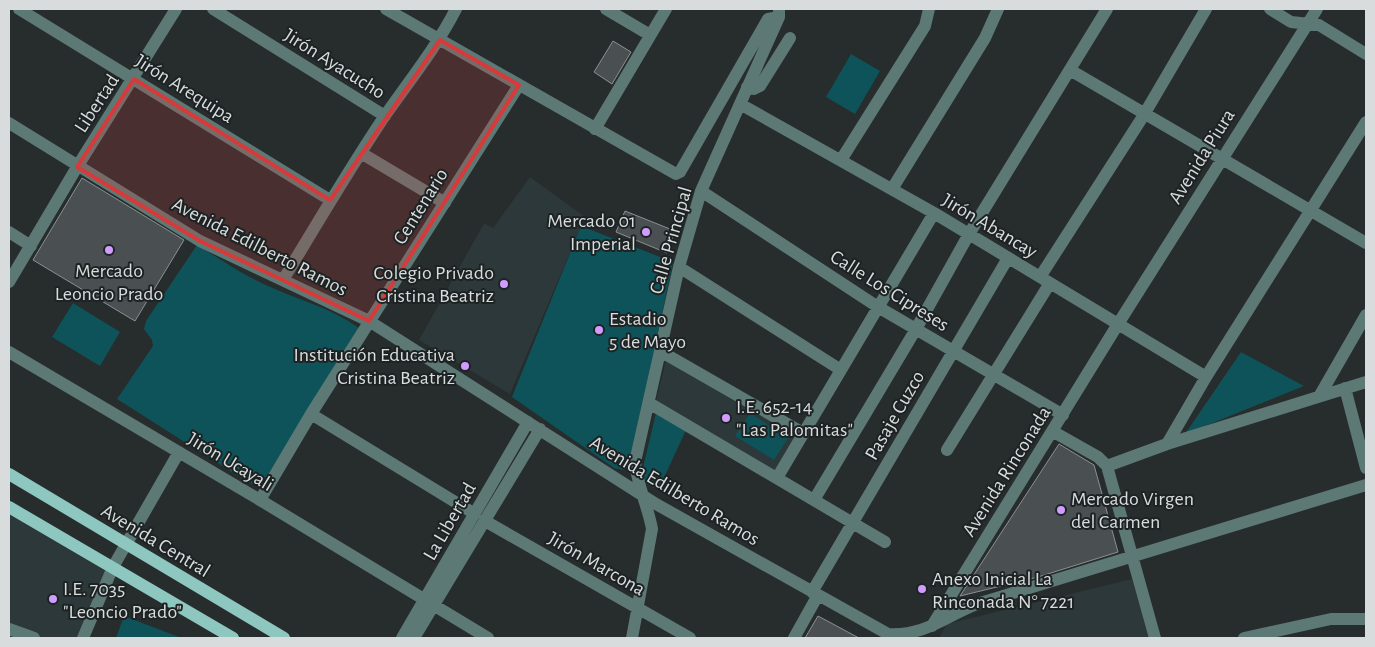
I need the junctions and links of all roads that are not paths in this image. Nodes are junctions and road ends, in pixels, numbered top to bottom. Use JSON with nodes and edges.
{"nodes":[{"id":1,"x":19,"y":9,"type":"edge"},
{"id":2,"x":176,"y":9,"type":"edge"},
{"id":3,"x":213,"y":9,"type":"edge"},
{"id":4,"x":386,"y":9,"type":"edge"},
{"id":5,"x":456,"y":9,"type":"edge"},
{"id":6,"x":606,"y":9,"type":"edge"},
{"id":7,"x":666,"y":9,"type":"edge"},
{"id":8,"x":929,"y":9,"type":"edge"},
{"id":9,"x":998,"y":9,"type":"edge"},
{"id":10,"x":1107,"y":9,"type":"edge"},
{"id":11,"x":1206,"y":9,"type":"edge"},
{"id":12,"x":1270,"y":9,"type":"edge"},
{"id":13,"x":1317,"y":9,"type":"edge"},
{"id":14,"x":779,"y":13,"type":"edge"},
{"id":15,"x":1308,"y":24,"type":"junction"},
{"id":16,"x":650,"y":36,"type":"junction"},
{"id":17,"x":790,"y":38,"type":"dead end"},
{"id":18,"x":440,"y":40,"type":"junction"},
{"id":19,"x":1366,"y":54,"type":"edge"},
{"id":20,"x":1070,"y":70,"type":"junction"},
{"id":21,"x":134,"y":79,"type":"junction"},
{"id":22,"x":519,"y":85,"type":"junction"},
{"id":23,"x":747,"y":88,"type":"junction"},
{"id":24,"x":740,"y":104,"type":"junction"},
{"id":25,"x":1144,"y":113,"type":"junction"},
{"id":26,"x":385,"y":116,"type":"junction"},
{"id":27,"x":1366,"y":122,"type":"edge"},
{"id":28,"x":9,"y":123,"type":"edge"},
{"id":29,"x":595,"y":129,"type":"junction"},
{"id":30,"x":361,"y":153,"type":"junction"},
{"id":31,"x":1222,"y":158,"type":"junction"},
{"id":32,"x":841,"y":160,"type":"junction"},
{"id":33,"x":77,"y":166,"type":"junction"},
{"id":34,"x":892,"y":189,"type":"junction"},
{"id":35,"x":702,"y":191,"type":"junction"},
{"id":36,"x":330,"y":200,"type":"junction"},
{"id":37,"x":445,"y":202,"type":"junction"},
{"id":38,"x":1310,"y":210,"type":"junction"},
{"id":39,"x":934,"y":213,"type":"junction"},
{"id":40,"x":9,"y":232,"type":"edge"},
{"id":41,"x":969,"y":234,"type":"junction"},
{"id":42,"x":1366,"y":243,"type":"edge"},
{"id":43,"x":31,"y":246,"type":"junction"},
{"id":44,"x":1008,"y":258,"type":"junction"},
{"id":45,"x":679,"y":267,"type":"junction"},
{"id":46,"x":283,"y":280,"type":"junction"},
{"id":47,"x":1045,"y":280,"type":"junction"},
{"id":48,"x":9,"y":282,"type":"edge"},
{"id":49,"x":878,"y":307,"type":"junction"},
{"id":50,"x":1366,"y":315,"type":"edge"},
{"id":51,"x":369,"y":321,"type":"junction"},
{"id":52,"x":1118,"y":324,"type":"junction"},
{"id":53,"x":916,"y":329,"type":"junction"},
{"id":54,"x":660,"y":351,"type":"junction"},
{"id":55,"x":954,"y":351,"type":"junction"},
{"id":56,"x":9,"y":352,"type":"edge"},
{"id":57,"x":841,"y":370,"type":"junction"},
{"id":58,"x":995,"y":375,"type":"junction"},
{"id":59,"x":1206,"y":378,"type":"junction"},
{"id":60,"x":1366,"y":382,"type":"edge"},
{"id":61,"x":1345,"y":388,"type":"junction"},
{"id":62,"x":1320,"y":395,"type":"junction"},
{"id":63,"x":649,"y":403,"type":"junction"},
{"id":64,"x":311,"y":414,"type":"junction"},
{"id":65,"x":1062,"y":415,"type":"junction"},
{"id":66,"x":528,"y":422,"type":"junction"},
{"id":67,"x":540,"y":429,"type":"junction"},
{"id":68,"x":1052,"y":431,"type":"junction"},
{"id":69,"x":803,"y":433,"type":"junction"},
{"id":70,"x":1167,"y":444,"type":"junction"},
{"id":71,"x":947,"y":450,"type":"dead end"},
{"id":72,"x":179,"y":452,"type":"junction"},
{"id":73,"x":1107,"y":466,"type":"junction"},
{"id":74,"x":1366,"y":468,"type":"edge"},
{"id":75,"x":9,"y":474,"type":"edge"},
{"id":76,"x":776,"y":478,"type":"junction"},
{"id":77,"x":1366,"y":485,"type":"edge"},
{"id":78,"x":642,"y":496,"type":"junction"},
{"id":79,"x":260,"y":500,"type":"junction"},
{"id":80,"x":814,"y":500,"type":"junction"},
{"id":81,"x":9,"y":507,"type":"edge"},
{"id":82,"x":480,"y":517,"type":"junction"},
{"id":83,"x":853,"y":523,"type":"junction"},
{"id":84,"x":885,"y":542,"type":"dead end"},
{"id":85,"x":126,"y":544,"type":"junction"},
{"id":86,"x":1133,"y":558,"type":"junction"},
{"id":87,"x":112,"y":567,"type":"junction"},
{"id":88,"x":815,"y":593,"type":"junction"},
{"id":89,"x":429,"y":604,"type":"junction"},
{"id":90,"x":637,"y":608,"type":"junction"},
{"id":91,"x":1366,"y":619,"type":"edge"},
{"id":92,"x":9,"y":628,"type":"edge"},
{"id":93,"x":927,"y":633,"type":"edge"},
{"id":94,"x":34,"y":638,"type":"edge"},
{"id":95,"x":83,"y":638,"type":"edge"},
{"id":96,"x":233,"y":638,"type":"edge"},
{"id":97,"x":284,"y":638,"type":"edge"},
{"id":98,"x":402,"y":638,"type":"edge"},
{"id":99,"x":414,"y":638,"type":"edge"},
{"id":100,"x":488,"y":638,"type":"edge"},
{"id":101,"x":632,"y":638,"type":"edge"},
{"id":102,"x":690,"y":638,"type":"edge"},
{"id":103,"x":794,"y":638,"type":"edge"},
{"id":104,"x":1155,"y":638,"type":"edge"},
{"id":105,"x":1244,"y":638,"type":"edge"}],
"edges":[{"from":1,"to":21,"type":"street","name":"Jirón Arequipa"},
{"from":2,"to":21,"type":"street","name":"Libertad"},
{"from":3,"to":26,"type":"street","name":"Jirón Ayacucho"},
{"from":4,"to":18,"type":"street"},
{"from":5,"to":18,"type":"street"},
{"from":6,"to":16,"type":"street"},
{"from":7,"to":16,"type":"street"},
{"from":8,"to":32,"type":"street"},
{"from":9,"to":34,"type":"street"},
{"from":10,"to":20,"type":"street"},
{"from":11,"to":25,"type":"street"},
{"from":12,"to":15,"type":"street"},
{"from":13,"to":15,"type":"street","name":"Avenida Piura"},
{"from":14,"to":23,"type":"street","name":"Calle Principal"},
{"from":14,"to":29,"type":"street"},
{"from":15,"to":19,"type":"street"},
{"from":15,"to":31,"type":"street","name":"Avenida Piura"},
{"from":16,"to":29,"type":"street"},
{"from":17,"to":23,"type":"street"},
{"from":18,"to":22,"type":"street"},
{"from":18,"to":26,"type":"street"},
{"from":20,"to":25,"type":"street"},
{"from":20,"to":41,"type":"street"},
{"from":21,"to":33,"type":"street","name":"Libertad"},
{"from":21,"to":36,"type":"street","name":"Jirón Arequipa"},
{"from":22,"to":29,"type":"street"},
{"from":22,"to":37,"type":"street","name":"Centenario"},
{"from":23,"to":24,"type":"street","name":"Calle Principal"},
{"from":24,"to":32,"type":"street","name":"Jirón Abancay"},
{"from":24,"to":35,"type":"street","name":"Calle Principal"},
{"from":25,"to":31,"type":"street"},
{"from":25,"to":47,"type":"street"},
{"from":26,"to":30,"type":"street"},
{"from":27,"to":38,"type":"street"},
{"from":28,"to":33,"type":"street","name":"Avenida Edilberto Ramos"},
{"from":30,"to":36,"type":"street"},
{"from":30,"to":37,"type":"street"},
{"from":31,"to":38,"type":"street"},
{"from":31,"to":52,"type":"street","name":"Avenida Piura"},
{"from":32,"to":34,"type":"street","name":"Jirón Abancay"},
{"from":33,"to":43,"type":"street","name":"Libertad"},
{"from":33,"to":46,"type":"street","name":"Avenida Edilberto Ramos"},
{"from":34,"to":39,"type":"street","name":"Jirón Abancay"},
{"from":35,"to":45,"type":"street","name":"Calle Principal"},
{"from":35,"to":49,"type":"street","name":"Calle Los Cipreses"},
{"from":36,"to":46,"type":"street"},
{"from":37,"to":51,"type":"street","name":"Centenario"},
{"from":38,"to":42,"type":"street"},
{"from":38,"to":59,"type":"street"},
{"from":39,"to":41,"type":"street","name":"Jirón Abancay"},
{"from":39,"to":49,"type":"street"},
{"from":40,"to":43,"type":"street"},
{"from":41,"to":44,"type":"street","name":"Jirón Abancay"},
{"from":41,"to":53,"type":"street"},
{"from":43,"to":48,"type":"street","name":"Libertad"},
{"from":44,"to":47,"type":"street","name":"Jirón Abancay"},
{"from":44,"to":55,"type":"street","name":"Pasaje Cuzco"},
{"from":45,"to":54,"type":"street","name":"Calle Principal"},
{"from":45,"to":57,"type":"street"},
{"from":46,"to":51,"type":"street","name":"Avenida Edilberto Ramos"},
{"from":47,"to":52,"type":"street","name":"Jirón Abancay"},
{"from":47,"to":58,"type":"street"},
{"from":49,"to":53,"type":"street","name":"Calle Los Cipreses"},
{"from":49,"to":57,"type":"street"},
{"from":50,"to":62,"type":"street"},
{"from":51,"to":64,"type":"street","name":"Centenario"},
{"from":51,"to":66,"type":"street","name":"Avenida Edilberto Ramos"},
{"from":52,"to":59,"type":"street","name":"Jirón Abancay"},
{"from":52,"to":65,"type":"street","name":"Avenida Rinconada"},
{"from":53,"to":55,"type":"street","name":"Calle Los Cipreses"},
{"from":53,"to":80,"type":"street"},
{"from":54,"to":63,"type":"street","name":"Calle Principal"},
{"from":54,"to":69,"type":"street"},
{"from":55,"to":58,"type":"street","name":"Calle Los Cipreses"},
{"from":55,"to":83,"type":"street","name":"Pasaje Cuzco"},
{"from":56,"to":72,"type":"street","name":"Jirón Ucayali"},
{"from":57,"to":69,"type":"street"},
{"from":58,"to":65,"type":"street","name":"Calle Los Cipreses"},
{"from":58,"to":71,"type":"street"},
{"from":59,"to":70,"type":"street"},
{"from":60,"to":61,"type":"street"},
{"from":61,"to":62,"type":"street"},
{"from":61,"to":74,"type":"street"},
{"from":62,"to":70,"type":"street"},
{"from":63,"to":76,"type":"street"},
{"from":63,"to":78,"type":"street","name":"Calle Principal"},
{"from":64,"to":79,"type":"street","name":"Centenario"},
{"from":64,"to":82,"type":"street","name":"Jirón Marcona"},
{"from":65,"to":68,"type":"street","name":"Avenida Rinconada"},
{"from":66,"to":67,"type":"street","name":"Avenida Edilberto Ramos"},
{"from":66,"to":82,"type":"street","name":"La Libertad"},
{"from":67,"to":78,"type":"street","name":"Avenida Edilberto Ramos"},
{"from":67,"to":82,"type":"street","name":"La Libertad"},
{"from":68,"to":73,"type":"street"},
{"from":68,"to":93,"type":"street","name":"Avenida Rinconada"},
{"from":69,"to":76,"type":"street"},
{"from":70,"to":73,"type":"street"},
{"from":72,"to":79,"type":"street","name":"Jirón Ucayali"},
{"from":72,"to":85,"type":"street"},
{"from":73,"to":86,"type":"street"},
{"from":75,"to":85,"type":"main road","name":"Avenida Central"},
{"from":76,"to":80,"type":"street"},
{"from":77,"to":86,"type":"street","name":"Avenida Edilberto Ramos"},
{"from":78,"to":88,"type":"street","name":"Avenida Edilberto Ramos"},
{"from":78,"to":90,"type":"street","name":"Calle Principal"},
{"from":79,"to":89,"type":"street","name":"Jirón Ucayali"},
{"from":80,"to":83,"type":"street"},
{"from":81,"to":87,"type":"main road"},
{"from":82,"to":89,"type":"street","name":"La Libertad"},
{"from":82,"to":90,"type":"street","name":"Jirón Marcona"},
{"from":83,"to":84,"type":"street"},
{"from":83,"to":88,"type":"street","name":"Pasaje Cuzco"},
{"from":85,"to":87,"type":"street"},
{"from":85,"to":97,"type":"main road","name":"Avenida Central"},
{"from":86,"to":93,"type":"street","name":"Avenida Edilberto Ramos"},
{"from":86,"to":104,"type":"street"},
{"from":87,"to":95,"type":"street"},
{"from":87,"to":96,"type":"main road"},
{"from":88,"to":93,"type":"street","name":"Avenida Edilberto Ramos"},
{"from":88,"to":103,"type":"street","name":"Pasaje Cuzco"},
{"from":89,"to":98,"type":"street","name":"La Libertad"},
{"from":89,"to":99,"type":"street","name":"La Libertad"},
{"from":89,"to":100,"type":"street","name":"Jirón Ucayali"},
{"from":90,"to":101,"type":"street","name":"Calle Principal"},
{"from":90,"to":102,"type":"street","name":"Jirón Marcona"},
{"from":91,"to":105,"type":"street"},
{"from":92,"to":94,"type":"street"}]}
